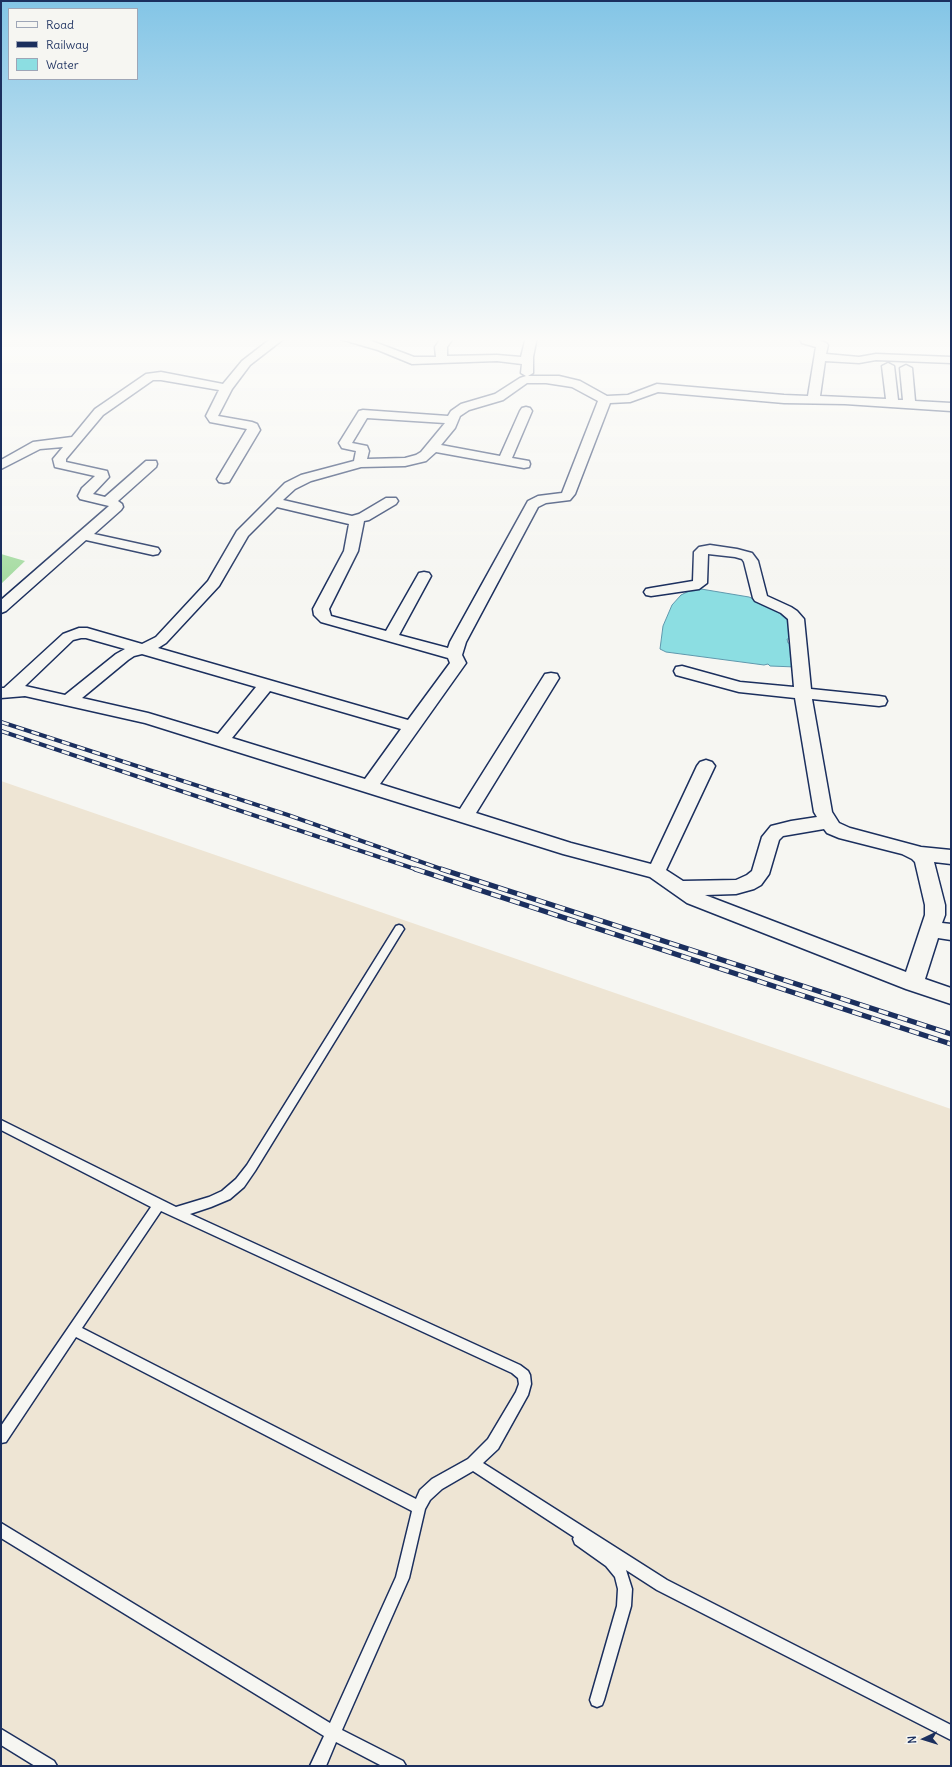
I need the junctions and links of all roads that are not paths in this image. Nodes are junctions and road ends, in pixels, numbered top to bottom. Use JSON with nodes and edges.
{"nodes":[{"id":1,"x":93,"y":419,"type":"edge"},
{"id":2,"x":218,"y":419,"type":"edge"},
{"id":3,"x":360,"y":419,"type":"edge"},
{"id":4,"x":445,"y":419,"type":"edge"},
{"id":5,"x":522,"y":419,"type":"edge"},
{"id":6,"x":597,"y":419,"type":"edge"},
{"id":7,"x":453,"y":420,"type":"joint"},
{"id":8,"x":76,"y":440,"type":"junction"},
{"id":9,"x":432,"y":447,"type":"junction"},
{"id":10,"x":505,"y":460,"type":"junction"},
{"id":11,"x":360,"y":463,"type":"junction"},
{"id":12,"x":151,"y":464,"type":"dead end"},
{"id":13,"x":524,"y":464,"type":"dead end"},
{"id":14,"x":1,"y":465,"type":"edge"},
{"id":15,"x":224,"y":479,"type":"dead end"},
{"id":16,"x":391,"y":501,"type":"dead end"},
{"id":17,"x":108,"y":502,"type":"junction"},
{"id":18,"x":274,"y":502,"type":"junction"},
{"id":19,"x":357,"y":519,"type":"junction"},
{"id":20,"x":85,"y":536,"type":"junction"},
{"id":21,"x":153,"y":551,"type":"dead end"},
{"id":22,"x":424,"y":576,"type":"dead end"},
{"id":23,"x":651,"y":592,"type":"dead end"},
{"id":24,"x":1,"y":608,"type":"edge"},
{"id":25,"x":390,"y":636,"type":"junction"},
{"id":26,"x":142,"y":649,"type":"junction"},
{"id":27,"x":454,"y":654,"type":"junction"},
{"id":28,"x":682,"y":671,"type":"dead end"},
{"id":29,"x":552,"y":678,"type":"dead end"},
{"id":30,"x":266,"y":685,"type":"junction"},
{"id":31,"x":5,"y":693,"type":"edge"},
{"id":32,"x":803,"y":694,"type":"junction"},
{"id":33,"x":69,"y":700,"type":"junction"},
{"id":34,"x":879,"y":701,"type":"dead end"},
{"id":35,"x":412,"y":727,"type":"junction"},
{"id":36,"x":221,"y":741,"type":"junction"},
{"id":37,"x":706,"y":766,"type":"dead end"},
{"id":38,"x":369,"y":786,"type":"junction"},
{"id":39,"x":465,"y":816,"type":"junction"},
{"id":40,"x":828,"y":822,"type":"junction"},
{"id":41,"x":919,"y":854,"type":"junction"},
{"id":42,"x":951,"y":856,"type":"edge"},
{"id":43,"x":656,"y":872,"type":"junction"},
{"id":44,"x":679,"y":888,"type":"junction"},
{"id":45,"x":400,"y":929,"type":"dead end"},
{"id":46,"x":931,"y":929,"type":"junction"},
{"id":47,"x":951,"y":932,"type":"edge"},
{"id":48,"x":913,"y":984,"type":"junction"},
{"id":49,"x":951,"y":996,"type":"edge"},
{"id":50,"x":1,"y":1124,"type":"edge"},
{"id":51,"x":159,"y":1205,"type":"junction"},
{"id":52,"x":175,"y":1213,"type":"junction"},
{"id":53,"x":74,"y":1330,"type":"junction"},
{"id":54,"x":1,"y":1437,"type":"edge"},
{"id":55,"x":473,"y":1464,"type":"junction"},
{"id":56,"x":419,"y":1508,"type":"junction"},
{"id":57,"x":1,"y":1530,"type":"edge"},
{"id":58,"x":597,"y":1700,"type":"dead end"},
{"id":59,"x":333,"y":1733,"type":"junction"},
{"id":60,"x":951,"y":1733,"type":"edge"},
{"id":61,"x":1,"y":1736,"type":"edge"},
{"id":62,"x":49,"y":1766,"type":"edge"},
{"id":63,"x":318,"y":1766,"type":"edge"},
{"id":64,"x":398,"y":1766,"type":"edge"}],
"edges":[{"from":1,"to":8,"type":"street"},
{"from":2,"to":15,"type":"street"},
{"from":3,"to":11,"type":"street"},
{"from":4,"to":7,"type":"street"},
{"from":5,"to":10,"type":"street"},
{"from":6,"to":27,"type":"street"},
{"from":7,"to":9,"type":"street"},
{"from":8,"to":14,"type":"street"},
{"from":8,"to":17,"type":"street"},
{"from":9,"to":10,"type":"street"},
{"from":9,"to":11,"type":"street"},
{"from":10,"to":13,"type":"street"},
{"from":11,"to":18,"type":"street"},
{"from":12,"to":17,"type":"street"},
{"from":16,"to":19,"type":"street"},
{"from":17,"to":20,"type":"street"},
{"from":18,"to":19,"type":"street"},
{"from":18,"to":26,"type":"street"},
{"from":19,"to":25,"type":"street"},
{"from":20,"to":21,"type":"street"},
{"from":20,"to":24,"type":"street"},
{"from":22,"to":25,"type":"street"},
{"from":23,"to":32,"type":"street"},
{"from":25,"to":27,"type":"street"},
{"from":26,"to":30,"type":"street"},
{"from":26,"to":31,"type":"street"},
{"from":26,"to":33,"type":"street"},
{"from":27,"to":35,"type":"street"},
{"from":28,"to":32,"type":"street"},
{"from":29,"to":39,"type":"street"},
{"from":30,"to":35,"type":"street"},
{"from":30,"to":36,"type":"street"},
{"from":31,"to":33,"type":"street"},
{"from":32,"to":34,"type":"street"},
{"from":32,"to":40,"type":"street"},
{"from":33,"to":36,"type":"street"},
{"from":35,"to":38,"type":"street"},
{"from":36,"to":38,"type":"street"},
{"from":37,"to":43,"type":"street"},
{"from":38,"to":39,"type":"street"},
{"from":39,"to":43,"type":"street"},
{"from":40,"to":41,"type":"street"},
{"from":40,"to":44,"type":"street"},
{"from":41,"to":42,"type":"street"},
{"from":41,"to":46,"type":"street"},
{"from":43,"to":44,"type":"street"},
{"from":44,"to":48,"type":"street"},
{"from":45,"to":52,"type":"lane"},
{"from":46,"to":47,"type":"street"},
{"from":46,"to":48,"type":"street"},
{"from":48,"to":49,"type":"street"},
{"from":50,"to":51,"type":"lane"},
{"from":51,"to":52,"type":"lane"},
{"from":51,"to":53,"type":"lane"},
{"from":52,"to":55,"type":"lane"},
{"from":53,"to":54,"type":"lane"},
{"from":53,"to":56,"type":"lane"},
{"from":55,"to":56,"type":"lane"},
{"from":55,"to":58,"type":"lane"},
{"from":55,"to":60,"type":"lane"},
{"from":56,"to":59,"type":"lane"},
{"from":57,"to":59,"type":"lane"},
{"from":59,"to":63,"type":"lane"},
{"from":59,"to":64,"type":"lane"},
{"from":61,"to":62,"type":"lane"}]}
